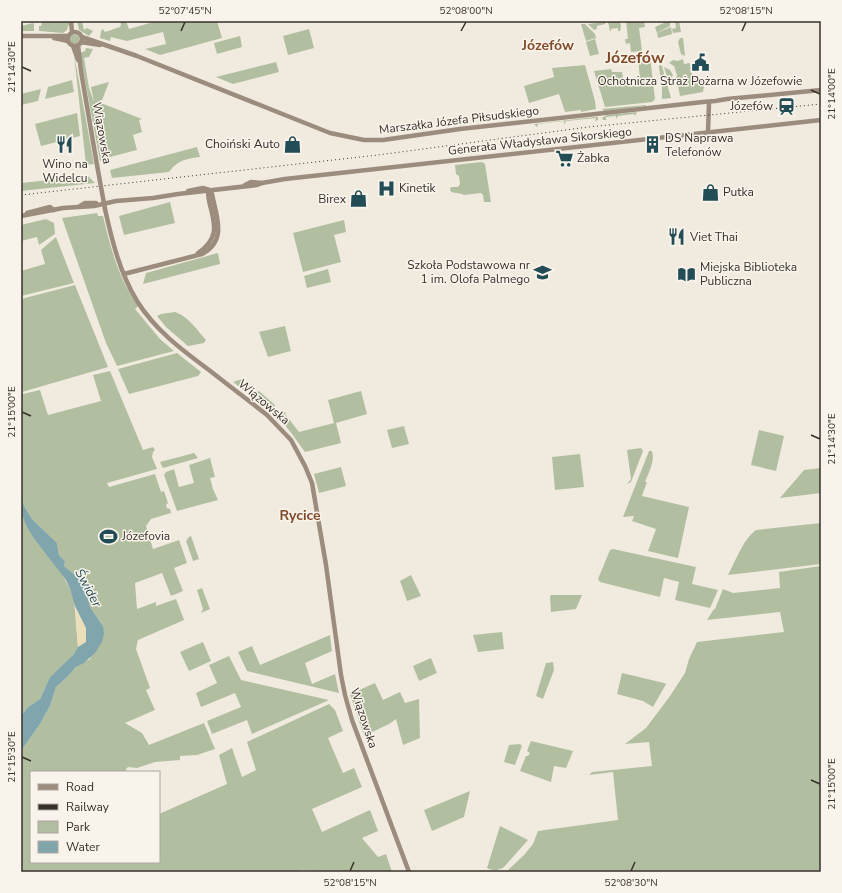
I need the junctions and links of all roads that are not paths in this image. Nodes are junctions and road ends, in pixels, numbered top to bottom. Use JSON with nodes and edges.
{"nodes":[{"id":1,"x":72,"y":21,"type":"edge"},
{"id":2,"x":71,"y":35,"type":"junction"},
{"id":3,"x":21,"y":36,"type":"edge"},
{"id":4,"x":79,"y":43,"type":"junction"},
{"id":5,"x":821,"y":90,"type":"edge"},
{"id":6,"x":709,"y":102,"type":"junction"},
{"id":7,"x":821,"y":120,"type":"edge"},
{"id":8,"x":708,"y":132,"type":"junction"},
{"id":9,"x":209,"y":190,"type":"junction"},
{"id":10,"x":21,"y":215,"type":"edge"},
{"id":11,"x":124,"y":274,"type":"junction"},
{"id":12,"x":409,"y":872,"type":"edge"}],
"edges":[{"from":1,"to":2,"type":"main road"},
{"from":2,"to":3,"type":"main road"},
{"from":2,"to":4,"type":"main road"},
{"from":2,"to":4,"type":"main road"},
{"from":4,"to":6,"type":"main road","name":"Marszałka Józefa Piłsudskiego"},
{"from":4,"to":11,"type":"main road","name":"Wiązowska","bridge":true},
{"from":5,"to":6,"type":"main road","name":"Marszałka Józefa Piłsudskiego"},
{"from":6,"to":8,"type":"main road"},
{"from":7,"to":8,"type":"main road","name":"Generała Władysława Sikorskiego"},
{"from":8,"to":9,"type":"main road","name":"Generała Władysława Sikorskiego"},
{"from":9,"to":10,"type":"main road","name":"Generała Władysława Sikorskiego"},
{"from":9,"to":11,"type":"main road"},
{"from":11,"to":12,"type":"main road","name":"Wiązowska"}]}
